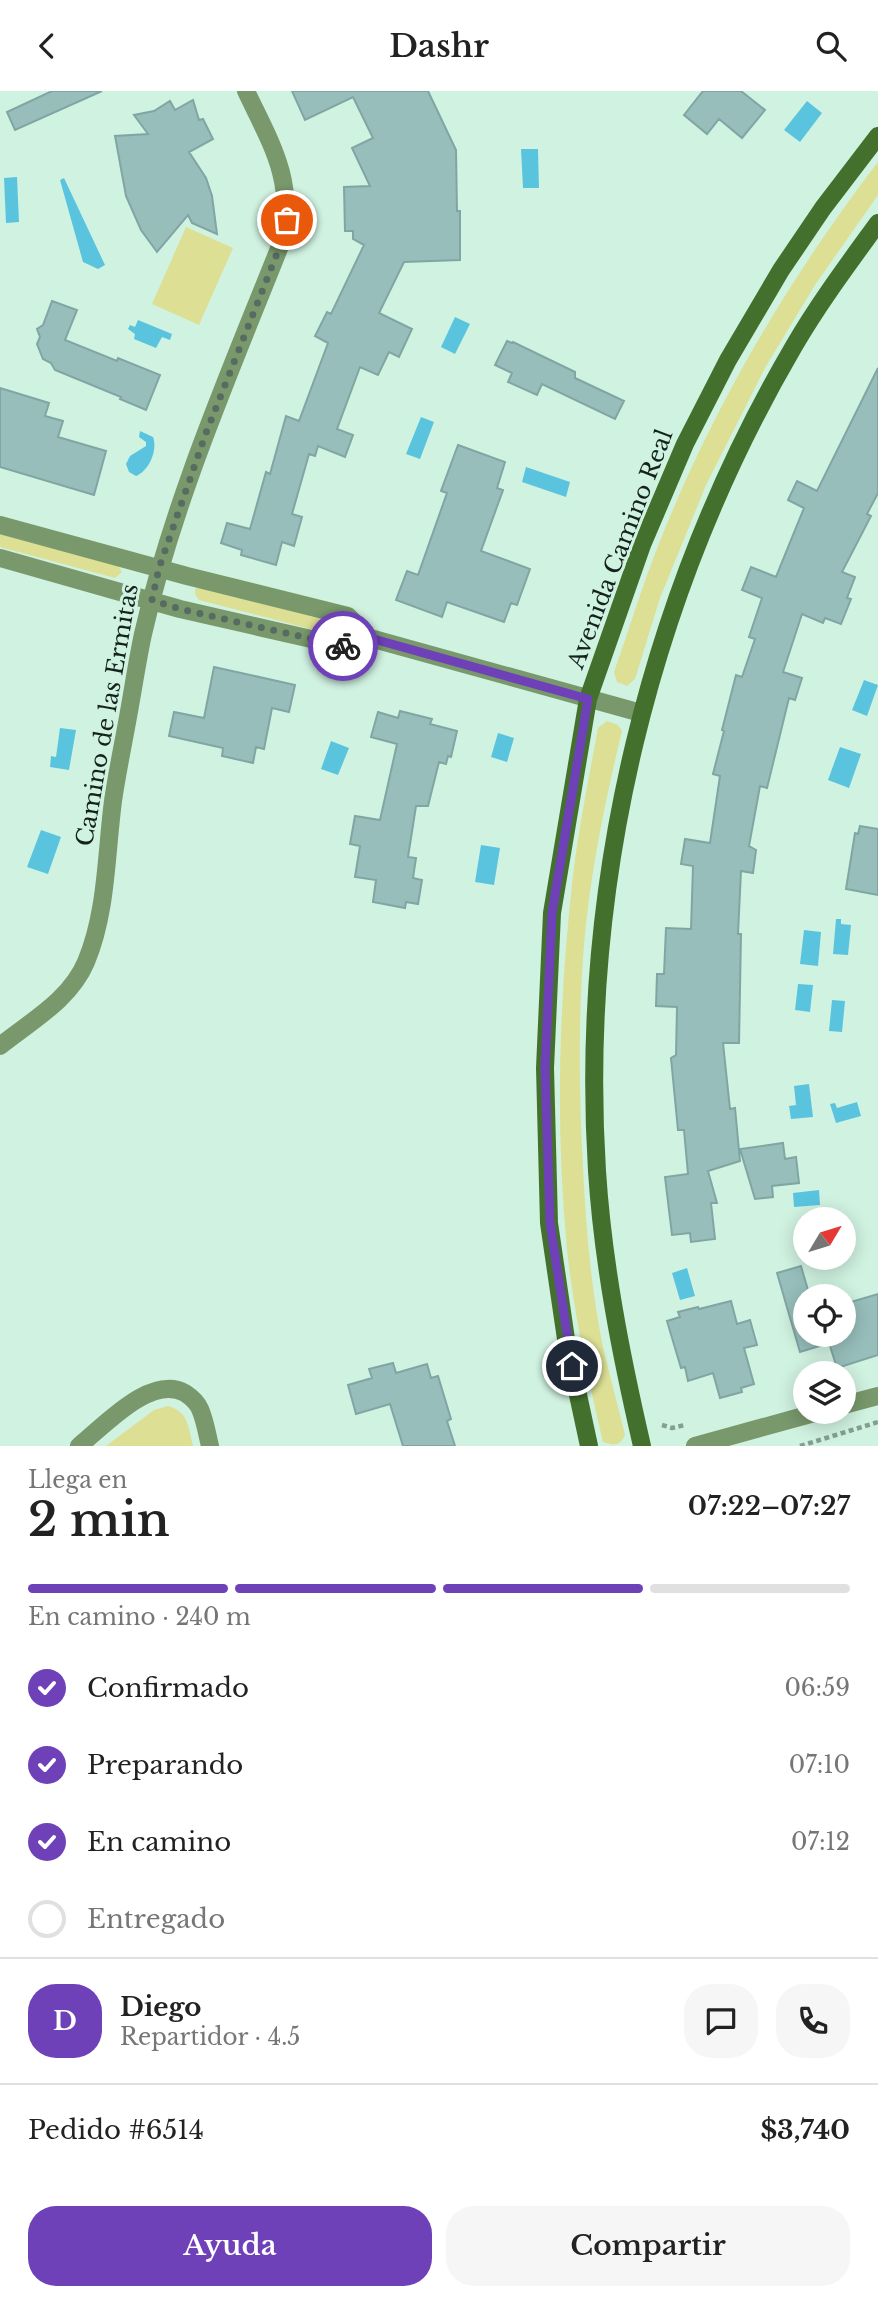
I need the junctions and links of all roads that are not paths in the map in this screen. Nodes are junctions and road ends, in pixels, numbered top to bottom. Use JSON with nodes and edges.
{"nodes":[{"id":1,"x":246,"y":91,"type":"edge"},
{"id":2,"x":878,"y":136,"type":"edge"},
{"id":3,"x":878,"y":223,"type":"edge"},
{"id":4,"x":0,"y":525,"type":"edge"},
{"id":5,"x":0,"y":558,"type":"edge"},
{"id":6,"x":159,"y":568,"type":"junction"},
{"id":7,"x":152,"y":600,"type":"junction"},
{"id":8,"x":370,"y":638,"type":"junction"},
{"id":9,"x":588,"y":699,"type":"junction"},
{"id":10,"x":641,"y":713,"type":"junction"},
{"id":11,"x":0,"y":1046,"type":"edge"},
{"id":12,"x":878,"y":1396,"type":"edge"},
{"id":13,"x":856,"y":1402,"type":"edge"},
{"id":14,"x":793,"y":1419,"type":"edge"},
{"id":15,"x":79,"y":1446,"type":"edge"},
{"id":16,"x":209,"y":1446,"type":"edge"},
{"id":17,"x":589,"y":1446,"type":"edge"},
{"id":18,"x":642,"y":1446,"type":"edge"},
{"id":19,"x":695,"y":1446,"type":"edge"}],
"edges":[{"from":1,"to":6,"type":"street","name":"Camino de las Ermitas"},
{"from":2,"to":9,"type":"main road","name":"Avenida Camino Real"},
{"from":3,"to":10,"type":"main road"},
{"from":4,"to":6,"type":"street"},
{"from":5,"to":7,"type":"street"},
{"from":6,"to":7,"type":"street","name":"Camino de las Ermitas"},
{"from":6,"to":8,"type":"street"},
{"from":7,"to":8,"type":"street"},
{"from":7,"to":11,"type":"street","name":"Camino de las Ermitas"},
{"from":8,"to":9,"type":"street"},
{"from":9,"to":10,"type":"street"},
{"from":9,"to":17,"type":"main road","name":"Avenida Camino Real"},
{"from":10,"to":18,"type":"main road"},
{"from":12,"to":13,"type":"street"},
{"from":14,"to":19,"type":"street"},
{"from":15,"to":16,"type":"street"}]}
